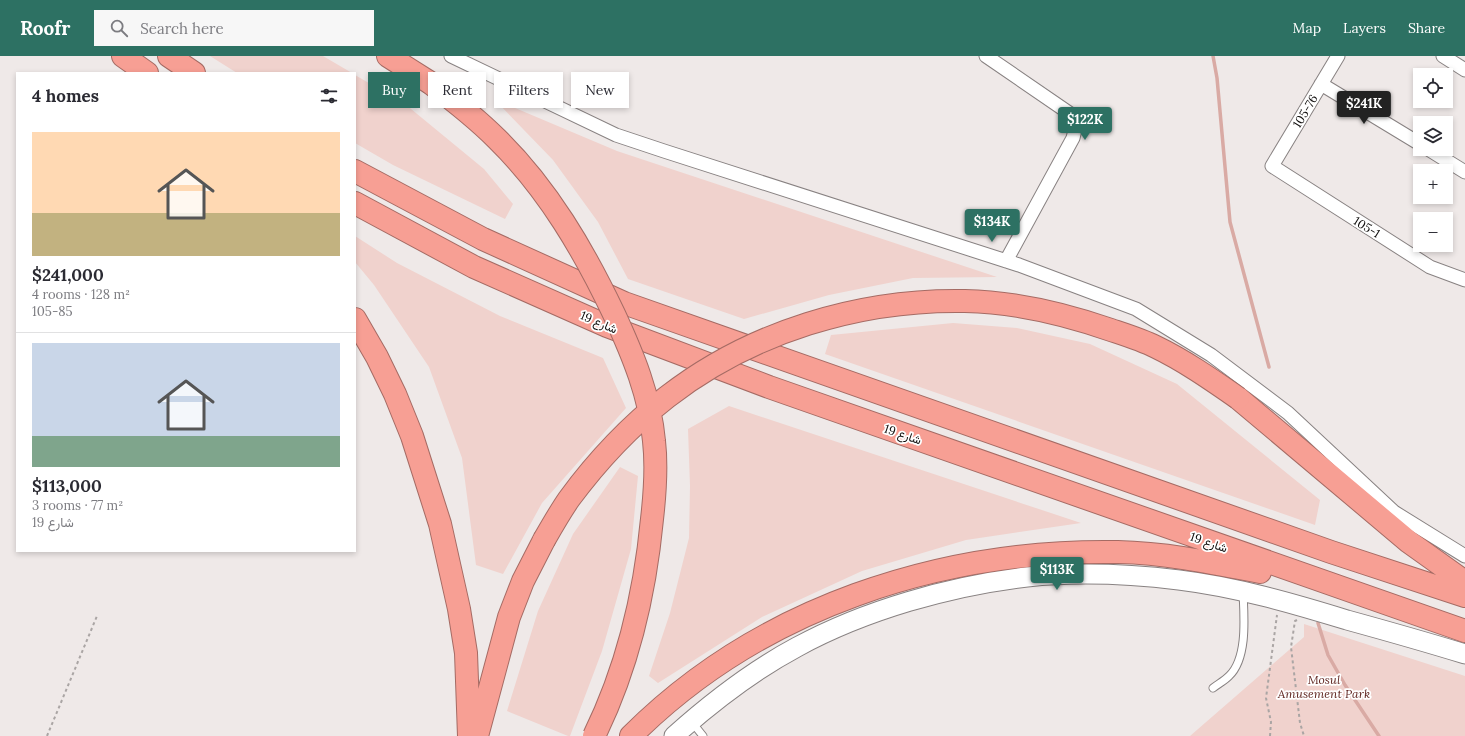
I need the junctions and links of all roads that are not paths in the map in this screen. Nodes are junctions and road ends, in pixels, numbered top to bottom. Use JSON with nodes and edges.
{"nodes":[{"id":1,"x":123,"y":56,"type":"edge"},
{"id":2,"x":169,"y":56,"type":"edge"},
{"id":3,"x":388,"y":56,"type":"edge"},
{"id":4,"x":451,"y":56,"type":"edge"},
{"id":5,"x":986,"y":56,"type":"edge"},
{"id":6,"x":1338,"y":56,"type":"edge"},
{"id":7,"x":1443,"y":56,"type":"edge"},
{"id":8,"x":1465,"y":70,"type":"edge"},
{"id":9,"x":146,"y":72,"type":"edge"},
{"id":10,"x":193,"y":72,"type":"edge"},
{"id":11,"x":1321,"y":84,"type":"junction"},
{"id":12,"x":1413,"y":140,"type":"edge"},
{"id":13,"x":1439,"y":156,"type":"edge"},
{"id":14,"x":1272,"y":166,"type":"joint"},
{"id":15,"x":356,"y":172,"type":"edge"},
{"id":16,"x":1465,"y":172,"type":"edge"},
{"id":17,"x":356,"y":204,"type":"edge"},
{"id":18,"x":1006,"y":261,"type":"junction"},
{"id":19,"x":1465,"y":280,"type":"edge"},
{"id":20,"x":356,"y":322,"type":"edge"},
{"id":21,"x":1465,"y":556,"type":"edge"},
{"id":22,"x":1465,"y":582,"type":"edge"},
{"id":23,"x":1243,"y":592,"type":"junction"},
{"id":24,"x":1352,"y":592,"type":"junction"},
{"id":25,"x":1465,"y":596,"type":"edge"},
{"id":26,"x":1465,"y":631,"type":"edge"},
{"id":27,"x":1465,"y":654,"type":"edge"},
{"id":28,"x":1213,"y":688,"type":"dead end"},
{"id":29,"x":691,"y":720,"type":"junction"},
{"id":30,"x":469,"y":736,"type":"edge"},
{"id":31,"x":477,"y":736,"type":"edge"},
{"id":32,"x":594,"y":736,"type":"edge"},
{"id":33,"x":631,"y":736,"type":"edge"},
{"id":34,"x":674,"y":736,"type":"edge"},
{"id":35,"x":703,"y":736,"type":"edge"}],
"edges":[{"from":1,"to":9,"type":"highway"},
{"from":2,"to":10,"type":"highway"},
{"from":3,"to":32,"type":"highway","bridge":true},
{"from":4,"to":18,"type":"street"},
{"from":5,"to":18,"type":"street"},
{"from":6,"to":11,"type":"street","name":"105-76"},
{"from":7,"to":8,"type":"street"},
{"from":11,"to":12,"type":"street"},
{"from":11,"to":14,"type":"street","name":"105-76"},
{"from":13,"to":16,"type":"street"},
{"from":14,"to":19,"type":"street","name":"105-1"},
{"from":15,"to":25,"type":"highway"},
{"from":17,"to":24,"type":"highway","name":"شارع 19"},
{"from":18,"to":21,"type":"street"},
{"from":20,"to":30,"type":"highway"},
{"from":22,"to":31,"type":"highway","bridge":true},
{"from":23,"to":27,"type":"main road"},
{"from":23,"to":28,"type":"lane"},
{"from":23,"to":29,"type":"main road"},
{"from":24,"to":26,"type":"highway","name":"شارع 19"},
{"from":24,"to":33,"type":"highway"},
{"from":29,"to":34,"type":"main road"},
{"from":29,"to":35,"type":"lane"}]}
